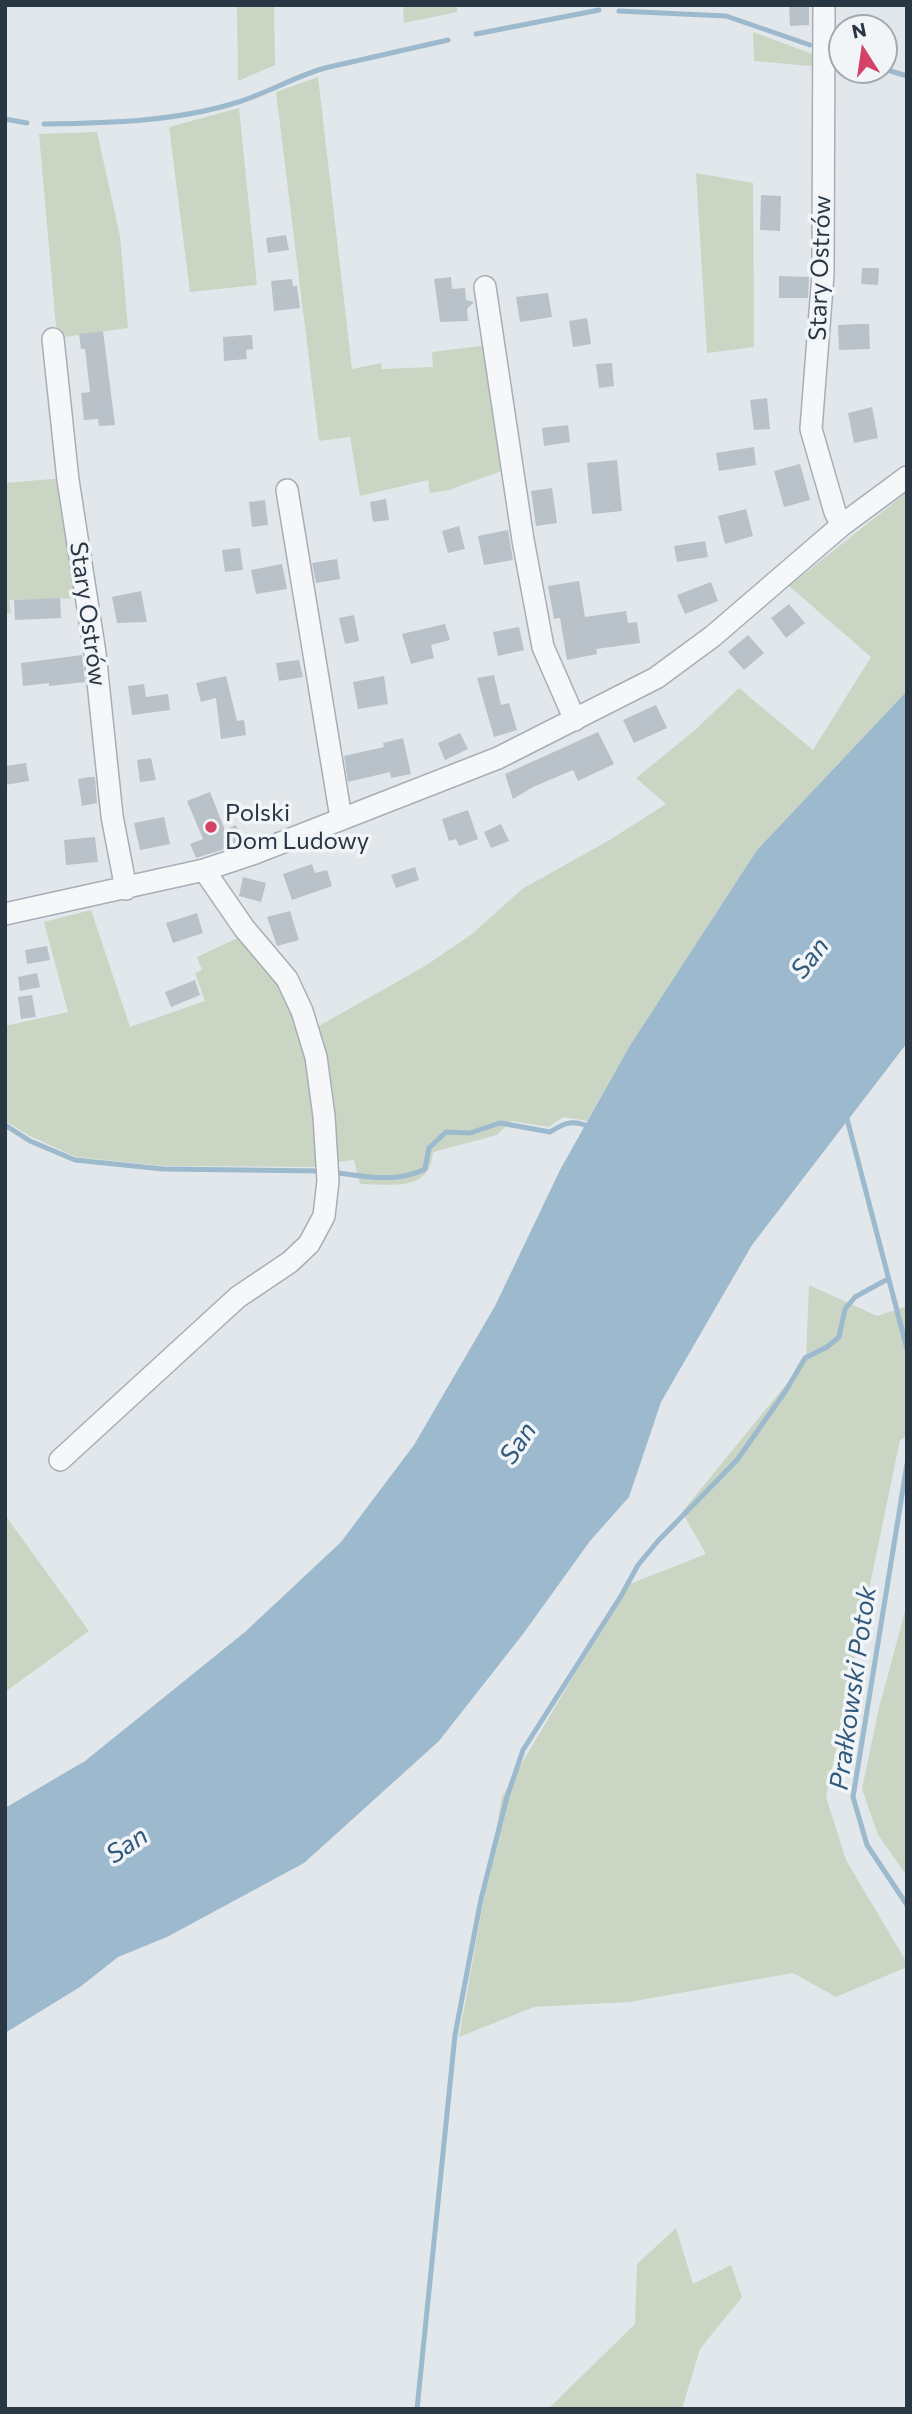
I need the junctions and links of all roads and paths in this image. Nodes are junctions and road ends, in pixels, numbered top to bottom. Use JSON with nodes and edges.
{"nodes":[{"id":1,"x":824,"y":5,"type":"edge"},
{"id":2,"x":485,"y":287,"type":"dead end"},
{"id":3,"x":53,"y":339,"type":"dead end"},
{"id":4,"x":907,"y":477,"type":"edge"},
{"id":5,"x":287,"y":490,"type":"dead end"},
{"id":6,"x":842,"y":525,"type":"junction"},
{"id":7,"x":575,"y":720,"type":"junction"},
{"id":8,"x":341,"y":818,"type":"junction"},
{"id":9,"x":204,"y":870,"type":"junction"},
{"id":10,"x":126,"y":889,"type":"junction"},
{"id":11,"x":5,"y":914,"type":"edge"},
{"id":12,"x":60,"y":1460,"type":"dead end"}],
"edges":[{"from":1,"to":6,"type":"street","name":"Stary Ostrów"},
{"from":2,"to":7,"type":"street"},
{"from":3,"to":10,"type":"street","name":"Stary Ostrów"},
{"from":4,"to":6,"type":"street"},
{"from":5,"to":8,"type":"street"},
{"from":6,"to":7,"type":"street"},
{"from":7,"to":8,"type":"street"},
{"from":8,"to":9,"type":"street"},
{"from":9,"to":10,"type":"street"},
{"from":9,"to":12,"type":"street"},
{"from":10,"to":11,"type":"street"}]}
